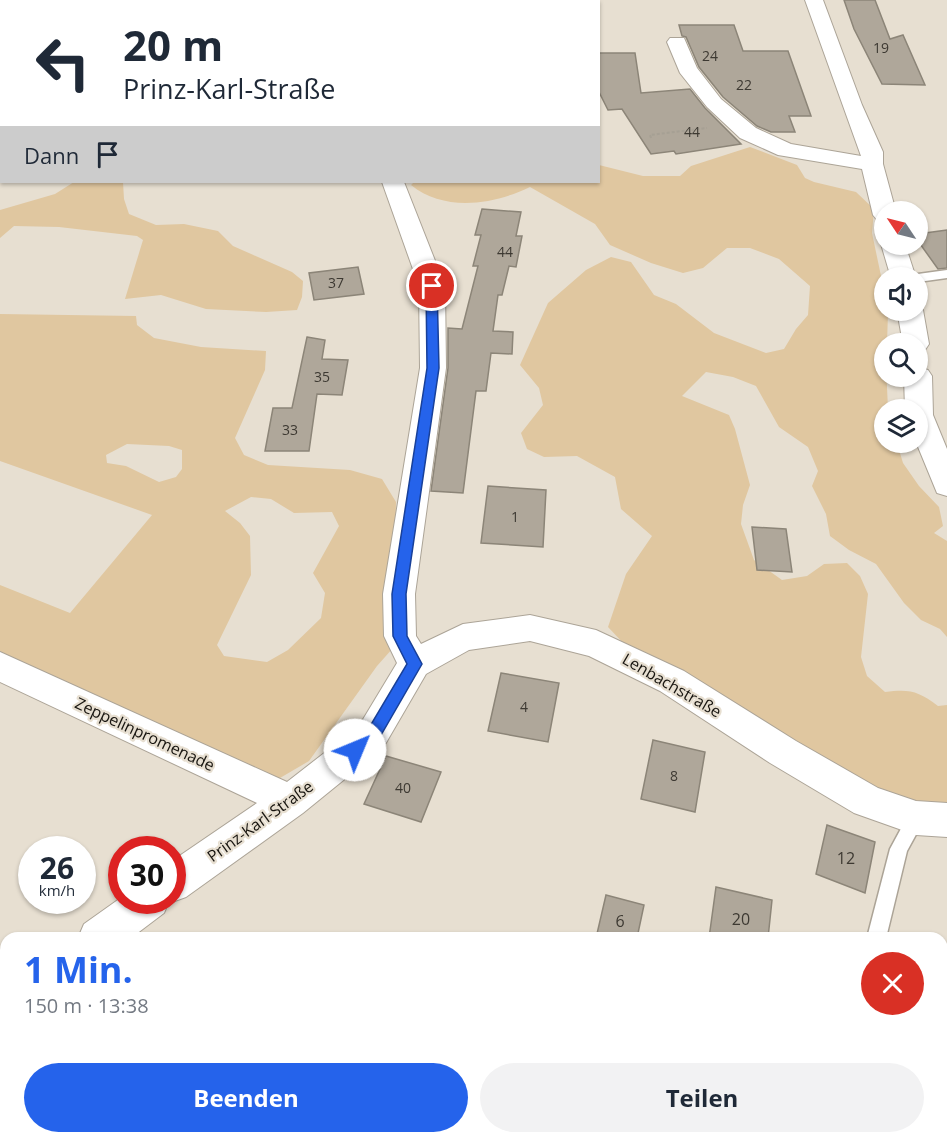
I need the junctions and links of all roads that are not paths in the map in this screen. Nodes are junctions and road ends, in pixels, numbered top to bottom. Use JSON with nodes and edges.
{"nodes":[{"id":1,"x":814,"y":0,"type":"edge"},
{"id":2,"x":677,"y":42,"type":"dead end"},
{"id":3,"x":872,"y":164,"type":"junction"},
{"id":4,"x":393,"y":183,"type":"edge"},
{"id":5,"x":881,"y":201,"type":"edge"},
{"id":6,"x":947,"y":274,"type":"edge"},
{"id":7,"x":928,"y":277,"type":"edge"},
{"id":8,"x":918,"y":387,"type":"edge"},
{"id":9,"x":947,"y":485,"type":"edge"},
{"id":10,"x":414,"y":664,"type":"junction"},
{"id":11,"x":0,"y":666,"type":"edge"},
{"id":12,"x":290,"y":801,"type":"junction"},
{"id":13,"x":931,"y":819,"type":"edge"},
{"id":14,"x":186,"y":874,"type":"edge"},
{"id":15,"x":131,"y":914,"type":"edge"},
{"id":16,"x":106,"y":932,"type":"edge"},
{"id":17,"x":878,"y":932,"type":"edge"}],
"edges":[{"from":1,"to":3,"type":"street"},
{"from":2,"to":3,"type":"street"},
{"from":3,"to":5,"type":"street"},
{"from":4,"to":10,"type":"street"},
{"from":6,"to":7,"type":"lane"},
{"from":8,"to":9,"type":"street"},
{"from":10,"to":12,"type":"street","name":"Prinz-Karl-Straße"},
{"from":10,"to":13,"type":"street","name":"Lenbachstraße"},
{"from":11,"to":12,"type":"street","name":"Zeppelinpromenade"},
{"from":12,"to":14,"type":"street","name":"Prinz-Karl-Straße"},
{"from":13,"to":17,"type":"lane","name":"Lenbachstraße"},
{"from":15,"to":16,"type":"street"}]}
